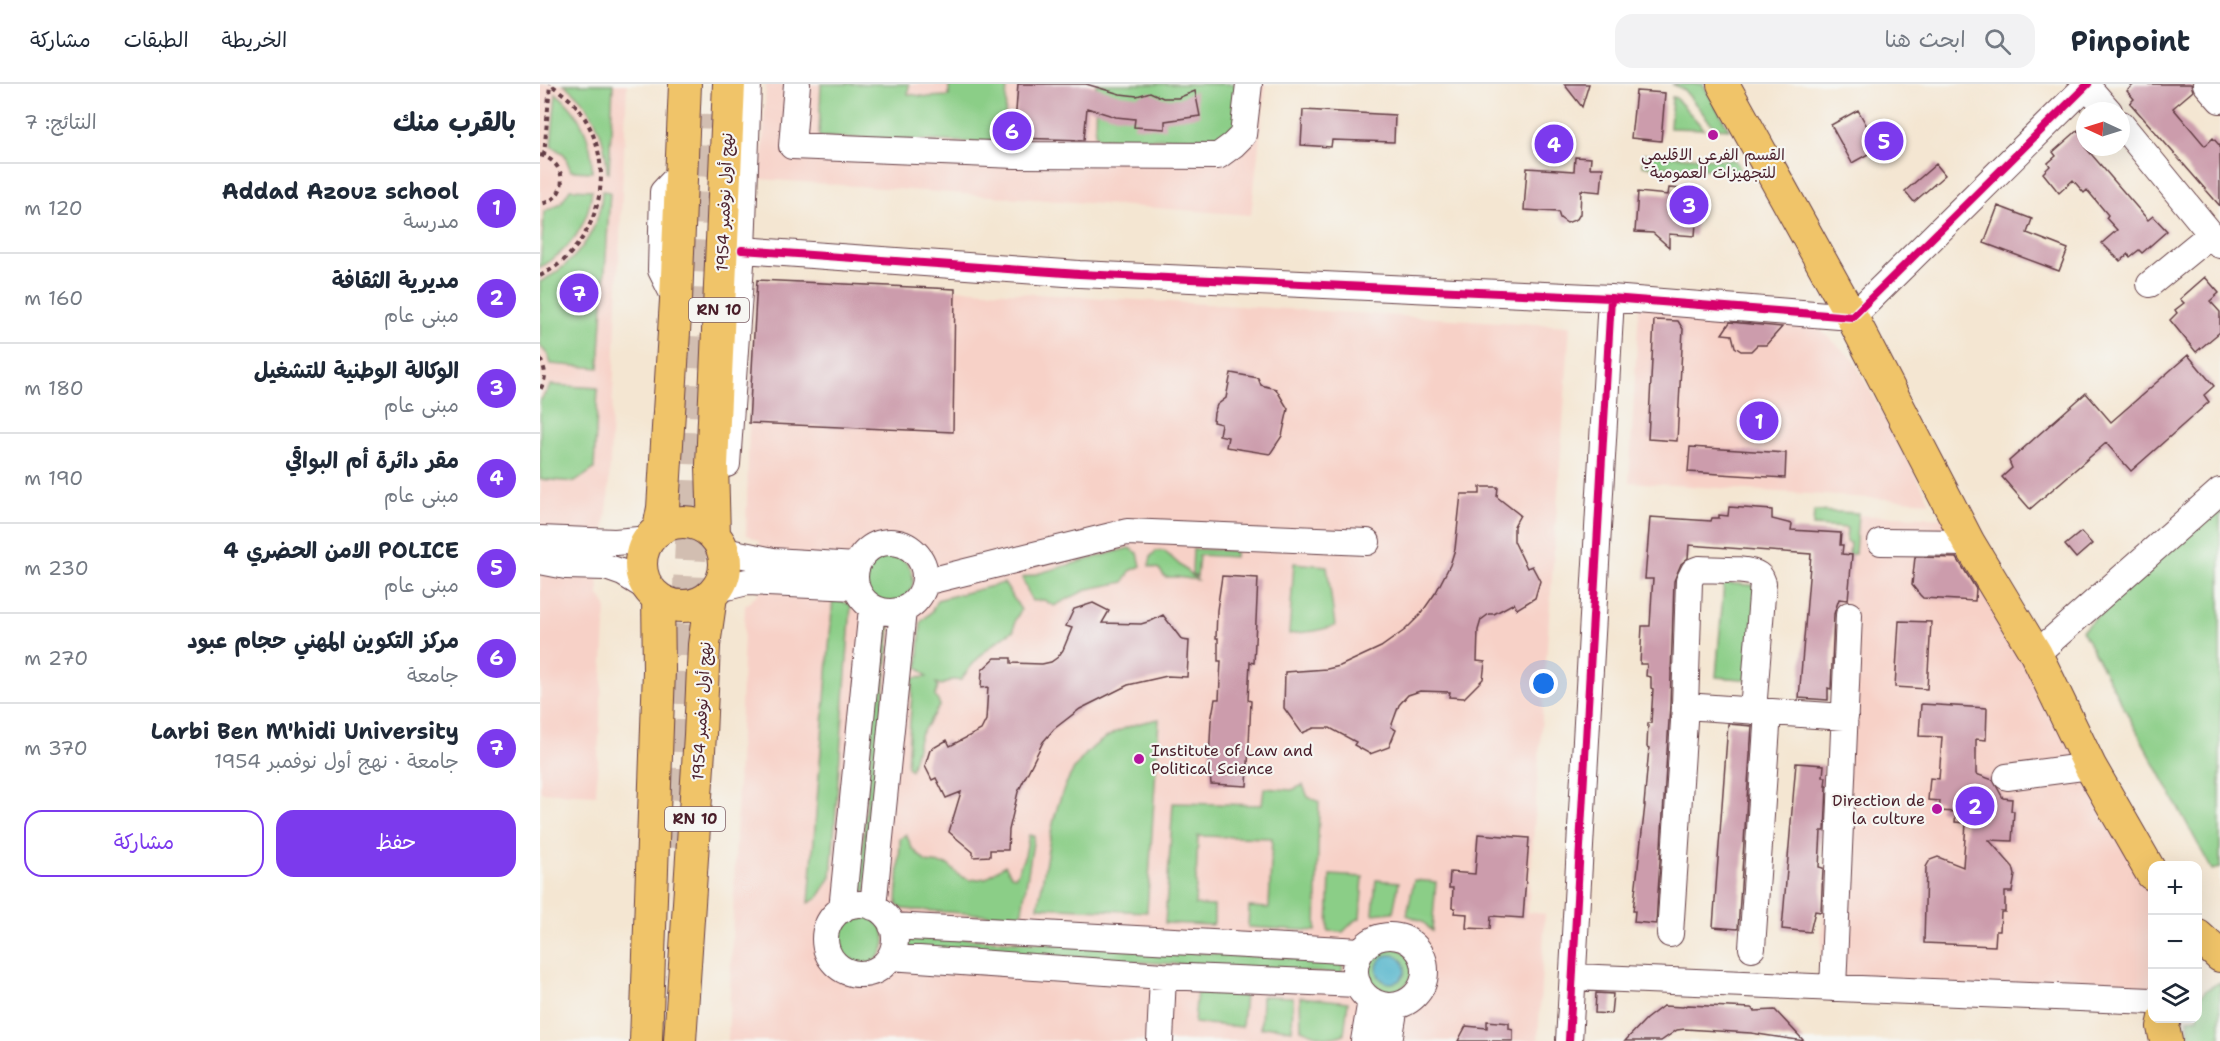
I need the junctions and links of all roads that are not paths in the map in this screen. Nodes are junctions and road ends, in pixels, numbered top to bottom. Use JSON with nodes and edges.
{"nodes":[{"id":1,"x":685,"y":84,"type":"edge"},
{"id":2,"x":697,"y":84,"type":"edge"},
{"id":3,"x":711,"y":84,"type":"edge"},
{"id":4,"x":729,"y":84,"type":"edge"},
{"id":5,"x":748,"y":84,"type":"edge"},
{"id":6,"x":797,"y":84,"type":"edge"},
{"id":7,"x":1249,"y":84,"type":"edge"},
{"id":8,"x":1723,"y":84,"type":"edge"},
{"id":9,"x":2206,"y":84,"type":"edge"},
{"id":10,"x":2087,"y":85,"type":"edge"},
{"id":11,"x":2220,"y":100,"type":"edge"},
{"id":12,"x":2101,"y":102,"type":"edge"},
{"id":13,"x":2130,"y":135,"type":"edge"},
{"id":14,"x":2215,"y":239,"type":"edge"},
{"id":15,"x":742,"y":250,"type":"junction"},
{"id":16,"x":2150,"y":284,"type":"dead end"},
{"id":17,"x":1611,"y":298,"type":"junction"},
{"id":18,"x":1852,"y":317,"type":"junction"},
{"id":19,"x":2220,"y":491,"type":"edge"},
{"id":20,"x":655,"y":534,"type":"junction"},
{"id":21,"x":540,"y":539,"type":"edge"},
{"id":22,"x":1367,"y":542,"type":"dead end"},
{"id":23,"x":1881,"y":542,"type":"dead end"},
{"id":24,"x":1969,"y":543,"type":"junction"},
{"id":25,"x":720,"y":544,"type":"junction"},
{"id":26,"x":540,"y":561,"type":"edge"},
{"id":27,"x":798,"y":573,"type":"junction"},
{"id":28,"x":856,"y":577,"type":"junction"},
{"id":29,"x":925,"y":582,"type":"junction"},
{"id":30,"x":714,"y":592,"type":"junction"},
{"id":31,"x":654,"y":594,"type":"junction"},
{"id":32,"x":872,"y":608,"type":"junction"},
{"id":33,"x":903,"y":610,"type":"junction"},
{"id":34,"x":1849,"y":615,"type":"dead end"},
{"id":35,"x":2036,"y":654,"type":"junction"},
{"id":36,"x":1685,"y":706,"type":"junction"},
{"id":37,"x":1761,"y":711,"type":"junction"},
{"id":38,"x":1845,"y":717,"type":"junction"},
{"id":39,"x":2090,"y":766,"type":"junction"},
{"id":40,"x":2007,"y":777,"type":"dead end"},
{"id":41,"x":2148,"y":867,"type":"edge"},
{"id":42,"x":873,"y":907,"type":"junction"},
{"id":43,"x":842,"y":910,"type":"junction"},
{"id":44,"x":892,"y":927,"type":"junction"},
{"id":45,"x":1670,"y":934,"type":"dead end"},
{"id":46,"x":2202,"y":940,"type":"edge"},
{"id":47,"x":1752,"y":948,"type":"dead end"},
{"id":48,"x":1361,"y":951,"type":"junction"},
{"id":49,"x":890,"y":957,"type":"junction"},
{"id":50,"x":2220,"y":957,"type":"edge"},
{"id":51,"x":2202,"y":966,"type":"edge"},
{"id":52,"x":1163,"y":976,"type":"junction"},
{"id":53,"x":1574,"y":977,"type":"junction"},
{"id":54,"x":1833,"y":988,"type":"junction"},
{"id":55,"x":1375,"y":997,"type":"junction"},
{"id":56,"x":2148,"y":1001,"type":"edge"},
{"id":57,"x":2164,"y":1023,"type":"edge"},
{"id":58,"x":646,"y":1041,"type":"edge"},
{"id":59,"x":654,"y":1041,"type":"edge"},
{"id":60,"x":670,"y":1041,"type":"edge"},
{"id":61,"x":680,"y":1041,"type":"edge"},
{"id":62,"x":1160,"y":1041,"type":"edge"},
{"id":63,"x":1364,"y":1041,"type":"edge"},
{"id":64,"x":1389,"y":1041,"type":"edge"},
{"id":65,"x":1569,"y":1041,"type":"edge"},
{"id":66,"x":2166,"y":1041,"type":"edge"}],
"edges":[{"from":1,"to":20,"type":"main road","number":"RN 10"},
{"from":2,"to":3,"type":"main road"},
{"from":4,"to":25,"type":"main road","name":"نهج أول نوفمبر 1954","number":"RN 10"},
{"from":5,"to":15,"type":"street"},
{"from":6,"to":7,"type":"street"},
{"from":8,"to":18,"type":"main road"},
{"from":9,"to":11,"type":"street"},
{"from":10,"to":12,"type":"street"},
{"from":10,"to":18,"type":"street"},
{"from":13,"to":14,"type":"street"},
{"from":14,"to":16,"type":"street"},
{"from":15,"to":17,"type":"street"},
{"from":15,"to":25,"type":"street"},
{"from":17,"to":18,"type":"street"},
{"from":17,"to":53,"type":"street"},
{"from":18,"to":24,"type":"main road"},
{"from":19,"to":35,"type":"street"},
{"from":20,"to":21,"type":"street"},
{"from":20,"to":25,"type":"main road"},
{"from":20,"to":31,"type":"main road"},
{"from":22,"to":29,"type":"street"},
{"from":23,"to":24,"type":"street"},
{"from":24,"to":35,"type":"main road"},
{"from":25,"to":27,"type":"street"},
{"from":25,"to":30,"type":"main road"},
{"from":26,"to":31,"type":"street"},
{"from":27,"to":28,"type":"street"},
{"from":27,"to":30,"type":"street"},
{"from":28,"to":29,"type":"street"},
{"from":28,"to":32,"type":"street"},
{"from":29,"to":33,"type":"street"},
{"from":30,"to":31,"type":"main road"},
{"from":30,"to":61,"type":"main road","name":"نهج أول نوفمبر 1954","number":"RN 10"},
{"from":31,"to":58,"type":"main road"},
{"from":32,"to":33,"type":"street"},
{"from":32,"to":43,"type":"street"},
{"from":33,"to":42,"type":"street"},
{"from":34,"to":38,"type":"street"},
{"from":35,"to":39,"type":"main road"},
{"from":36,"to":37,"type":"street"},
{"from":36,"to":37,"type":"street"},
{"from":36,"to":45,"type":"street"},
{"from":37,"to":38,"type":"street"},
{"from":37,"to":47,"type":"street"},
{"from":38,"to":54,"type":"street"},
{"from":39,"to":40,"type":"street"},
{"from":39,"to":41,"type":"main road"},
{"from":42,"to":43,"type":"street"},
{"from":42,"to":44,"type":"street"},
{"from":43,"to":49,"type":"street"},
{"from":44,"to":48,"type":"street"},
{"from":44,"to":49,"type":"street"},
{"from":46,"to":50,"type":"main road"},
{"from":48,"to":55,"type":"street"},
{"from":48,"to":55,"type":"street"},
{"from":49,"to":52,"type":"street"},
{"from":50,"to":51,"type":"main road"},
{"from":52,"to":55,"type":"street"},
{"from":52,"to":62,"type":"street"},
{"from":53,"to":54,"type":"street"},
{"from":53,"to":65,"type":"street"},
{"from":54,"to":56,"type":"street"},
{"from":55,"to":63,"type":"street"},
{"from":55,"to":64,"type":"street"},
{"from":57,"to":66,"type":"main road"},
{"from":59,"to":60,"type":"main road"}]}
